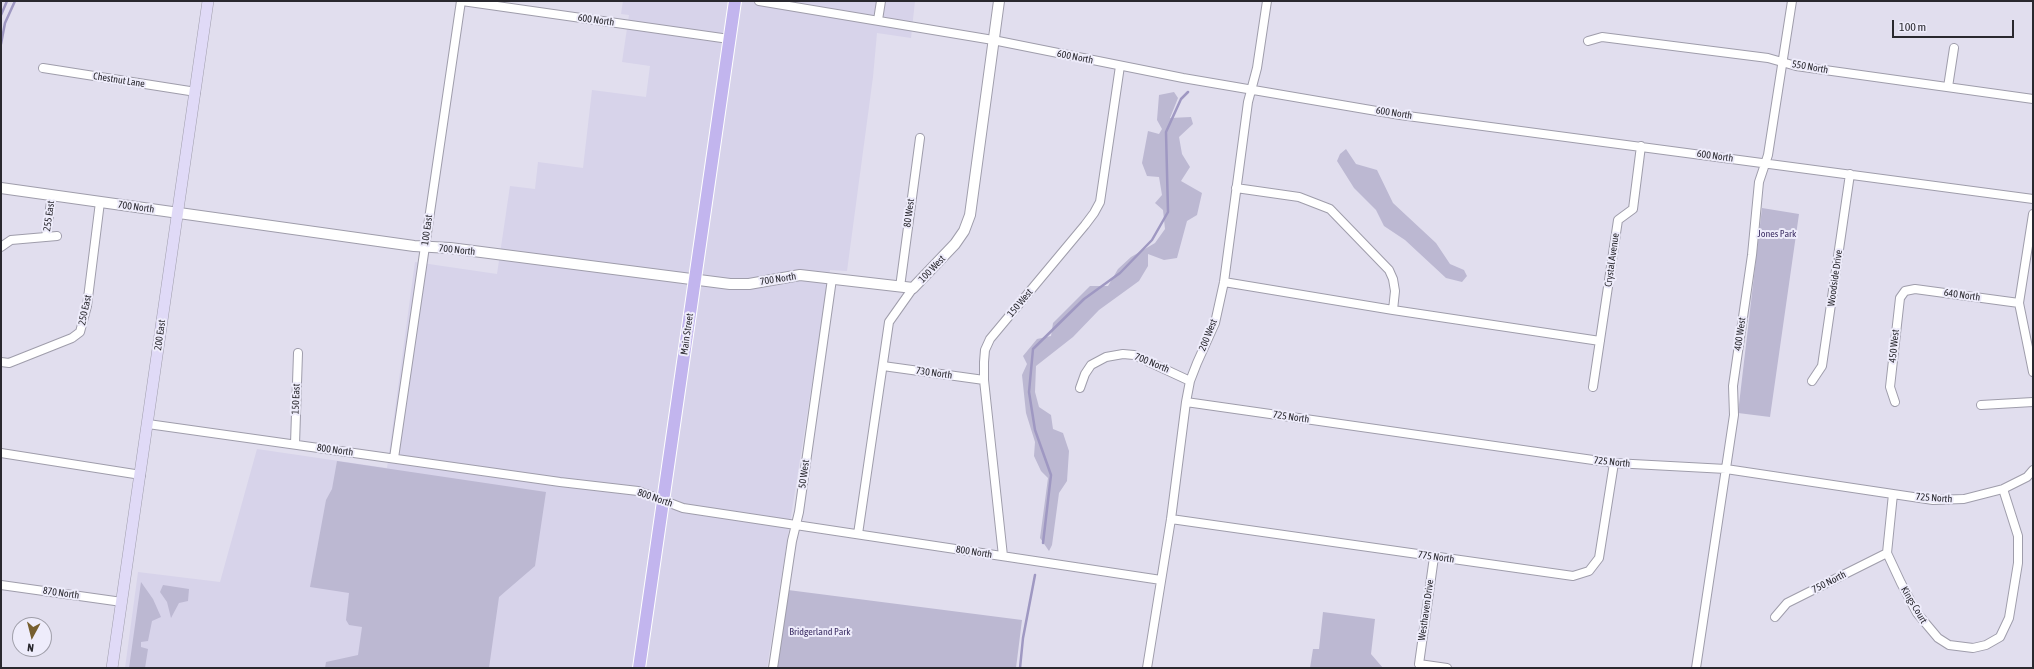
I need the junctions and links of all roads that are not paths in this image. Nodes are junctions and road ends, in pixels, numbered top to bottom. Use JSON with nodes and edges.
{"nodes":[{"id":1,"x":208,"y":1,"type":"edge"},
{"id":2,"x":462,"y":1,"type":"edge"},
{"id":3,"x":735,"y":1,"type":"edge"},
{"id":4,"x":759,"y":1,"type":"edge"},
{"id":5,"x":881,"y":1,"type":"edge"},
{"id":6,"x":999,"y":1,"type":"edge"},
{"id":7,"x":1267,"y":1,"type":"edge"},
{"id":8,"x":1792,"y":1,"type":"edge"},
{"id":9,"x":878,"y":20,"type":"junction"},
{"id":10,"x":729,"y":39,"type":"junction"},
{"id":11,"x":993,"y":40,"type":"junction"},
{"id":12,"x":1588,"y":41,"type":"dead end"},
{"id":13,"x":1954,"y":48,"type":"dead end"},
{"id":14,"x":1783,"y":62,"type":"junction"},
{"id":15,"x":1120,"y":66,"type":"junction"},
{"id":16,"x":43,"y":68,"type":"dead end"},
{"id":17,"x":1948,"y":87,"type":"junction"},
{"id":18,"x":1250,"y":90,"type":"junction"},
{"id":19,"x":196,"y":92,"type":"junction"},
{"id":20,"x":2033,"y":99,"type":"edge"},
{"id":21,"x":920,"y":138,"type":"dead end"},
{"id":22,"x":1641,"y":146,"type":"junction"},
{"id":23,"x":1765,"y":163,"type":"junction"},
{"id":24,"x":1850,"y":174,"type":"junction"},
{"id":25,"x":1,"y":188,"type":"edge"},
{"id":26,"x":1236,"y":188,"type":"junction"},
{"id":27,"x":52,"y":195,"type":"junction"},
{"id":28,"x":2033,"y":199,"type":"edge"},
{"id":29,"x":100,"y":202,"type":"junction"},
{"id":30,"x":178,"y":213,"type":"junction"},
{"id":31,"x":2033,"y":214,"type":"edge"},
{"id":32,"x":57,"y":236,"type":"dead end"},
{"id":33,"x":46,"y":237,"type":"junction"},
{"id":34,"x":425,"y":246,"type":"junction"},
{"id":35,"x":1,"y":247,"type":"edge"},
{"id":36,"x":832,"y":278,"type":"junction"},
{"id":37,"x":694,"y":279,"type":"junction"},
{"id":38,"x":1224,"y":282,"type":"junction"},
{"id":39,"x":900,"y":287,"type":"junction"},
{"id":40,"x":913,"y":288,"type":"junction"},
{"id":41,"x":1905,"y":291,"type":"joint"},
{"id":42,"x":2020,"y":303,"type":"junction"},
{"id":43,"x":1393,"y":310,"type":"junction"},
{"id":44,"x":1600,"y":341,"type":"junction"},
{"id":45,"x":298,"y":353,"type":"dead end"},
{"id":46,"x":1,"y":362,"type":"edge"},
{"id":47,"x":883,"y":366,"type":"junction"},
{"id":48,"x":2033,"y":372,"type":"edge"},
{"id":49,"x":984,"y":380,"type":"junction"},
{"id":50,"x":1190,"y":381,"type":"junction"},
{"id":51,"x":1812,"y":381,"type":"dead end"},
{"id":52,"x":1593,"y":387,"type":"dead end"},
{"id":53,"x":1080,"y":388,"type":"dead end"},
{"id":54,"x":1186,"y":402,"type":"junction"},
{"id":55,"x":1895,"y":402,"type":"dead end"},
{"id":56,"x":2033,"y":402,"type":"edge"},
{"id":57,"x":1982,"y":405,"type":"dead end"},
{"id":58,"x":148,"y":424,"type":"junction"},
{"id":59,"x":295,"y":444,"type":"junction"},
{"id":60,"x":1,"y":453,"type":"edge"},
{"id":61,"x":394,"y":458,"type":"junction"},
{"id":62,"x":1614,"y":463,"type":"junction"},
{"id":63,"x":1726,"y":469,"type":"junction"},
{"id":64,"x":2033,"y":470,"type":"edge"},
{"id":65,"x":141,"y":474,"type":"junction"},
{"id":66,"x":2003,"y":489,"type":"junction"},
{"id":67,"x":1893,"y":494,"type":"junction"},
{"id":68,"x":663,"y":499,"type":"junction"},
{"id":69,"x":1172,"y":520,"type":"junction"},
{"id":70,"x":796,"y":525,"type":"junction"},
{"id":71,"x":858,"y":534,"type":"junction"},
{"id":72,"x":1887,"y":553,"type":"junction"},
{"id":73,"x":1003,"y":556,"type":"junction"},
{"id":74,"x":1434,"y":557,"type":"junction"},
{"id":75,"x":1161,"y":580,"type":"junction"},
{"id":76,"x":1,"y":585,"type":"edge"},
{"id":77,"x":122,"y":602,"type":"junction"},
{"id":78,"x":1775,"y":617,"type":"dead end"},
{"id":79,"x":112,"y":668,"type":"edge"},
{"id":80,"x":639,"y":668,"type":"edge"},
{"id":81,"x":773,"y":668,"type":"edge"},
{"id":82,"x":1147,"y":668,"type":"edge"},
{"id":83,"x":1447,"y":668,"type":"edge"},
{"id":84,"x":1696,"y":668,"type":"edge"}],
"edges":[{"from":1,"to":19,"type":"main road","name":"200 East"},
{"from":2,"to":10,"type":"street","name":"600 North"},
{"from":2,"to":34,"type":"street","name":"100 East"},
{"from":3,"to":10,"type":"main road","name":"Main Street"},
{"from":4,"to":9,"type":"street","name":"600 North"},
{"from":5,"to":9,"type":"street"},
{"from":6,"to":11,"type":"street","name":"100 West"},
{"from":7,"to":18,"type":"street","name":"200 West"},
{"from":8,"to":14,"type":"street","name":"400 West"},
{"from":9,"to":11,"type":"street","name":"600 North"},
{"from":10,"to":37,"type":"main road","name":"Main Street"},
{"from":11,"to":15,"type":"street","name":"600 North"},
{"from":11,"to":40,"type":"street","name":"100 West"},
{"from":12,"to":14,"type":"street","name":"550 North"},
{"from":13,"to":17,"type":"street"},
{"from":14,"to":17,"type":"street","name":"550 North"},
{"from":14,"to":23,"type":"street","name":"400 West"},
{"from":15,"to":18,"type":"street","name":"600 North"},
{"from":15,"to":49,"type":"street","name":"150 West"},
{"from":16,"to":19,"type":"street","name":"Chestnut Lane"},
{"from":17,"to":20,"type":"street","name":"550 North"},
{"from":18,"to":22,"type":"street","name":"600 North"},
{"from":18,"to":26,"type":"street","name":"200 West"},
{"from":19,"to":30,"type":"main road","name":"200 East"},
{"from":21,"to":39,"type":"street","name":"80 West"},
{"from":22,"to":23,"type":"street","name":"600 North"},
{"from":22,"to":44,"type":"street","name":"Crystal Avenue"},
{"from":23,"to":24,"type":"street","name":"600 North"},
{"from":23,"to":63,"type":"street","name":"400 West"},
{"from":24,"to":28,"type":"street","name":"600 North"},
{"from":24,"to":51,"type":"street","name":"Woodside Drive"},
{"from":25,"to":27,"type":"street","name":"700 North"},
{"from":26,"to":38,"type":"street","name":"200 West"},
{"from":26,"to":43,"type":"street"},
{"from":27,"to":29,"type":"street","name":"700 North"},
{"from":27,"to":33,"type":"street","name":"255 East"},
{"from":29,"to":30,"type":"street","name":"700 North"},
{"from":29,"to":46,"type":"street","name":"250 East"},
{"from":30,"to":34,"type":"street","name":"700 North"},
{"from":30,"to":58,"type":"main road","name":"200 East"},
{"from":31,"to":42,"type":"street"},
{"from":32,"to":33,"type":"street"},
{"from":33,"to":35,"type":"street"},
{"from":34,"to":37,"type":"street","name":"700 North"},
{"from":34,"to":61,"type":"street","name":"100 East"},
{"from":36,"to":37,"type":"street","name":"700 North"},
{"from":36,"to":39,"type":"street","name":"700 North"},
{"from":36,"to":70,"type":"street","name":"50 West"},
{"from":37,"to":68,"type":"main road","name":"Main Street"},
{"from":38,"to":43,"type":"street"},
{"from":38,"to":50,"type":"street","name":"200 West"},
{"from":39,"to":40,"type":"street","name":"700 North"},
{"from":40,"to":47,"type":"street","name":"100 West"},
{"from":41,"to":42,"type":"street","name":"640 North"},
{"from":41,"to":55,"type":"street","name":"450 West"},
{"from":42,"to":48,"type":"street"},
{"from":43,"to":44,"type":"street"},
{"from":44,"to":52,"type":"street","name":"Crystal Avenue"},
{"from":45,"to":59,"type":"street","name":"150 East"},
{"from":47,"to":49,"type":"street","name":"730 North"},
{"from":47,"to":71,"type":"street","name":"100 West"},
{"from":49,"to":73,"type":"street","name":"150 West"},
{"from":50,"to":53,"type":"street","name":"700 North"},
{"from":50,"to":54,"type":"street","name":"200 West"},
{"from":54,"to":62,"type":"street","name":"725 North"},
{"from":54,"to":69,"type":"street","name":"200 West"},
{"from":56,"to":57,"type":"street"},
{"from":58,"to":59,"type":"street","name":"800 North"},
{"from":58,"to":65,"type":"main road","name":"200 East"},
{"from":59,"to":61,"type":"street","name":"800 North"},
{"from":60,"to":65,"type":"street"},
{"from":61,"to":68,"type":"street","name":"800 North"},
{"from":62,"to":63,"type":"street","name":"725 North"},
{"from":62,"to":74,"type":"street","name":"775 North"},
{"from":63,"to":67,"type":"street","name":"725 North"},
{"from":63,"to":84,"type":"street","name":"400 West"},
{"from":64,"to":66,"type":"street","name":"725 North"},
{"from":65,"to":77,"type":"main road","name":"200 East"},
{"from":66,"to":67,"type":"street","name":"725 North"},
{"from":66,"to":72,"type":"street","name":"Kings Court"},
{"from":67,"to":72,"type":"street"},
{"from":68,"to":70,"type":"street","name":"800 North"},
{"from":68,"to":80,"type":"main road","name":"Main Street"},
{"from":69,"to":74,"type":"street","name":"775 North"},
{"from":69,"to":75,"type":"street","name":"200 West"},
{"from":70,"to":71,"type":"street","name":"800 North"},
{"from":70,"to":81,"type":"street","name":"50 West"},
{"from":71,"to":73,"type":"street","name":"800 North"},
{"from":72,"to":78,"type":"street","name":"750 North"},
{"from":73,"to":75,"type":"street","name":"800 North"},
{"from":74,"to":83,"type":"street","name":"Westhaven Drive"},
{"from":75,"to":82,"type":"street","name":"200 West"},
{"from":76,"to":77,"type":"street","name":"870 North"},
{"from":77,"to":79,"type":"main road","name":"200 East"}]}
